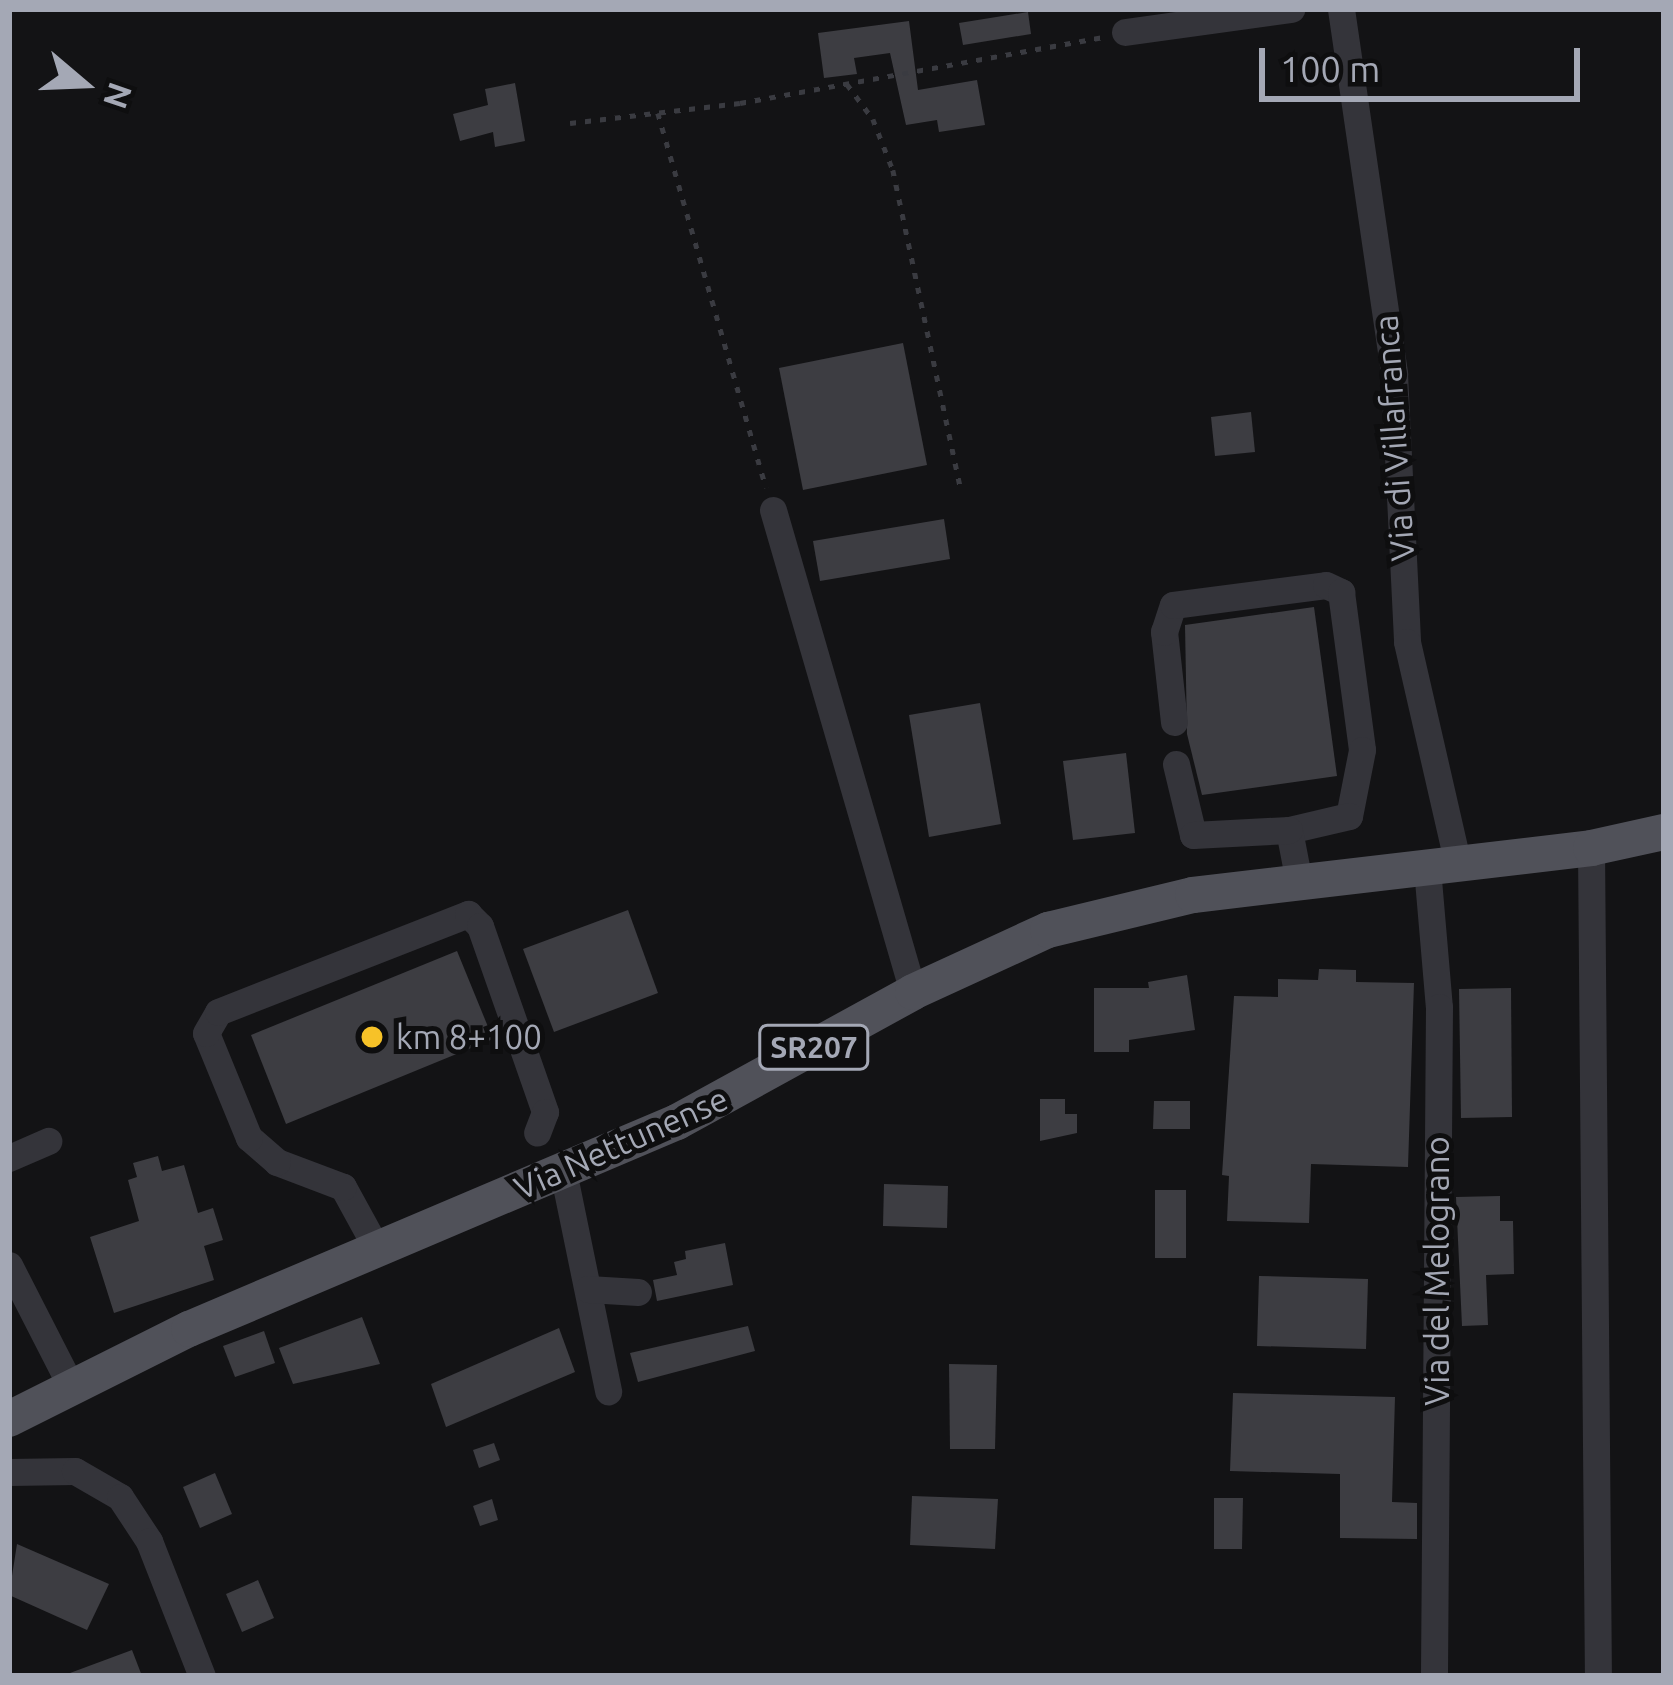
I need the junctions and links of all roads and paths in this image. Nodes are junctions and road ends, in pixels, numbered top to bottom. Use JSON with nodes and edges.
{"nodes":[{"id":1,"x":1291,"y":9,"type":"edge"},
{"id":2,"x":1341,"y":9,"type":"edge"},
{"id":3,"x":1125,"y":32,"type":"joint"},
{"id":4,"x":848,"y":84,"type":"junction"},
{"id":5,"x":658,"y":113,"type":"junction"},
{"id":6,"x":570,"y":123,"type":"dead end"},
{"id":7,"x":961,"y":491,"type":"dead end"},
{"id":8,"x":773,"y":510,"type":"joint"},
{"id":9,"x":1174,"y":722,"type":"dead end"},
{"id":10,"x":1176,"y":764,"type":"dead end"},
{"id":11,"x":1289,"y":830,"type":"junction"},
{"id":12,"x":1664,"y":832,"type":"edge"},
{"id":13,"x":1591,"y":848,"type":"junction"},
{"id":14,"x":1443,"y":866,"type":"junction"},
{"id":15,"x":1299,"y":882,"type":"junction"},
{"id":16,"x":913,"y":992,"type":"junction"},
{"id":17,"x":537,"y":1133,"type":"dead end"},
{"id":18,"x":48,"y":1141,"type":"dead end"},
{"id":19,"x":9,"y":1158,"type":"edge"},
{"id":20,"x":563,"y":1171,"type":"junction"},
{"id":21,"x":377,"y":1250,"type":"junction"},
{"id":22,"x":9,"y":1265,"type":"edge"},
{"id":23,"x":588,"y":1289,"type":"junction"},
{"id":24,"x":638,"y":1292,"type":"dead end"},
{"id":25,"x":71,"y":1388,"type":"junction"},
{"id":26,"x":608,"y":1391,"type":"dead end"},
{"id":27,"x":9,"y":1419,"type":"edge"},
{"id":28,"x":9,"y":1472,"type":"edge"},
{"id":29,"x":202,"y":1676,"type":"edge"},
{"id":30,"x":1434,"y":1676,"type":"edge"},
{"id":31,"x":1598,"y":1676,"type":"edge"}],
"edges":[{"from":1,"to":3,"type":"street"},
{"from":2,"to":14,"type":"street","name":"Via di Villafranca"},
{"from":3,"to":4,"type":"path"},
{"from":4,"to":5,"type":"path"},
{"from":4,"to":7,"type":"path"},
{"from":5,"to":6,"type":"path"},
{"from":5,"to":8,"type":"path"},
{"from":8,"to":16,"type":"street"},
{"from":9,"to":11,"type":"street"},
{"from":10,"to":11,"type":"street"},
{"from":11,"to":15,"type":"street"},
{"from":12,"to":13,"type":"main road","name":"Via Nettunense","number":"SR207"},
{"from":13,"to":14,"type":"main road","name":"Via Nettunense","number":"SR207"},
{"from":13,"to":31,"type":"street"},
{"from":14,"to":15,"type":"main road","name":"Via Nettunense","number":"SR207"},
{"from":14,"to":30,"type":"street","name":"Via del Melograno"},
{"from":15,"to":16,"type":"main road","name":"Via Nettunense","number":"SR207"},
{"from":16,"to":20,"type":"main road","name":"Via Nettunense","number":"SR207"},
{"from":17,"to":21,"type":"street"},
{"from":18,"to":19,"type":"street"},
{"from":20,"to":21,"type":"main road","name":"Via Nettunense","number":"SR207"},
{"from":20,"to":23,"type":"street"},
{"from":21,"to":25,"type":"main road","name":"Via Nettunense","number":"SR207"},
{"from":22,"to":25,"type":"street"},
{"from":23,"to":24,"type":"street"},
{"from":23,"to":26,"type":"street"},
{"from":25,"to":27,"type":"main road","name":"Via Nettunense","number":"SR207"},
{"from":28,"to":29,"type":"street"}]}
